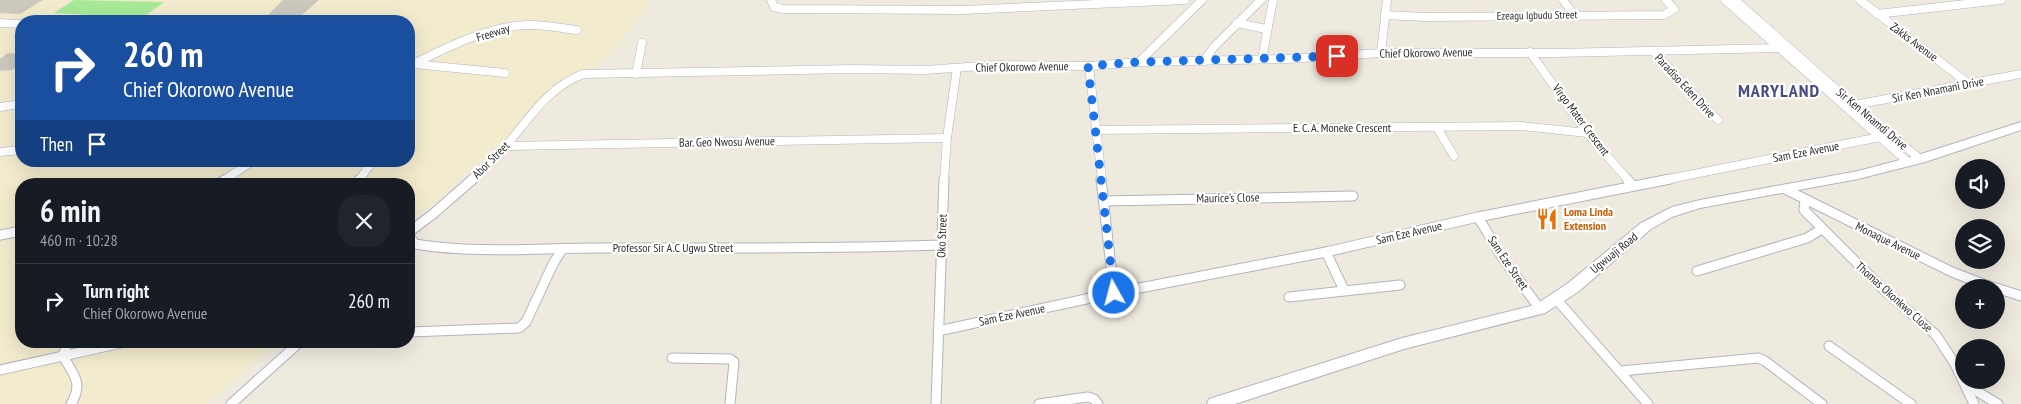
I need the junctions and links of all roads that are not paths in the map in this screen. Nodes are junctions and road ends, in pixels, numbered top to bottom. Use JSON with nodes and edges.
{"nodes":[{"id":1,"x":771,"y":0,"type":"edge"},
{"id":2,"x":1185,"y":0,"type":"edge"},
{"id":3,"x":1202,"y":0,"type":"edge"},
{"id":4,"x":1262,"y":0,"type":"edge"},
{"id":5,"x":1273,"y":0,"type":"edge"},
{"id":6,"x":1387,"y":0,"type":"edge"},
{"id":7,"x":1563,"y":0,"type":"edge"},
{"id":8,"x":1666,"y":0,"type":"edge"},
{"id":9,"x":1725,"y":0,"type":"edge"},
{"id":10,"x":1735,"y":0,"type":"edge"},
{"id":11,"x":1860,"y":0,"type":"edge"},
{"id":12,"x":2001,"y":0,"type":"edge"},
{"id":13,"x":1736,"y":10,"type":"junction"},
{"id":14,"x":1746,"y":10,"type":"junction"},
{"id":15,"x":1877,"y":14,"type":"junction"},
{"id":16,"x":1385,"y":15,"type":"junction"},
{"id":17,"x":1574,"y":15,"type":"junction"},
{"id":18,"x":1237,"y":22,"type":"junction"},
{"id":19,"x":0,"y":23,"type":"edge"},
{"id":20,"x":15,"y":24,"type":"edge"},
{"id":21,"x":1266,"y":28,"type":"junction"},
{"id":22,"x":577,"y":30,"type":"dead end"},
{"id":23,"x":642,"y":43,"type":"dead end"},
{"id":24,"x":1779,"y":48,"type":"junction"},
{"id":25,"x":1530,"y":52,"type":"junction"},
{"id":26,"x":1653,"y":52,"type":"junction"},
{"id":27,"x":1381,"y":53,"type":"junction"},
{"id":28,"x":1262,"y":59,"type":"junction"},
{"id":29,"x":1204,"y":61,"type":"junction"},
{"id":30,"x":1139,"y":62,"type":"junction"},
{"id":31,"x":415,"y":63,"type":"edge"},
{"id":32,"x":415,"y":65,"type":"edge"},
{"id":33,"x":1088,"y":66,"type":"junction"},
{"id":34,"x":957,"y":68,"type":"junction"},
{"id":35,"x":505,"y":74,"type":"dead end"},
{"id":36,"x":636,"y":74,"type":"junction"},
{"id":37,"x":2021,"y":74,"type":"edge"},
{"id":38,"x":565,"y":80,"type":"joint"},
{"id":39,"x":1969,"y":84,"type":"junction"},
{"id":40,"x":15,"y":105,"type":"edge"},
{"id":41,"x":1854,"y":105,"type":"junction"},
{"id":42,"x":0,"y":107,"type":"edge"},
{"id":43,"x":1718,"y":120,"type":"dead end"},
{"id":44,"x":2021,"y":126,"type":"edge"},
{"id":45,"x":1437,"y":128,"type":"junction"},
{"id":46,"x":1096,"y":130,"type":"junction"},
{"id":47,"x":1587,"y":133,"type":"junction"},
{"id":48,"x":1880,"y":137,"type":"junction"},
{"id":49,"x":947,"y":138,"type":"junction"},
{"id":50,"x":507,"y":146,"type":"junction"},
{"id":51,"x":15,"y":151,"type":"edge"},
{"id":52,"x":0,"y":152,"type":"edge"},
{"id":53,"x":1454,"y":156,"type":"dead end"},
{"id":54,"x":1914,"y":160,"type":"junction"},
{"id":55,"x":243,"y":167,"type":"edge"},
{"id":56,"x":369,"y":167,"type":"edge"},
{"id":57,"x":227,"y":178,"type":"edge"},
{"id":58,"x":360,"y":178,"type":"edge"},
{"id":59,"x":1633,"y":186,"type":"junction"},
{"id":60,"x":1785,"y":189,"type":"junction"},
{"id":61,"x":1353,"y":196,"type":"dead end"},
{"id":62,"x":1104,"y":200,"type":"junction"},
{"id":63,"x":1805,"y":200,"type":"junction"},
{"id":64,"x":1478,"y":217,"type":"junction"},
{"id":65,"x":415,"y":228,"type":"edge"},
{"id":66,"x":1822,"y":229,"type":"junction"},
{"id":67,"x":15,"y":232,"type":"edge"},
{"id":68,"x":0,"y":235,"type":"edge"},
{"id":69,"x":415,"y":244,"type":"edge"},
{"id":70,"x":942,"y":245,"type":"junction"},
{"id":71,"x":563,"y":248,"type":"junction"},
{"id":72,"x":1326,"y":252,"type":"junction"},
{"id":73,"x":1696,"y":271,"type":"dead end"},
{"id":74,"x":1971,"y":279,"type":"edge"},
{"id":75,"x":1400,"y":285,"type":"dead end"},
{"id":76,"x":1344,"y":290,"type":"junction"},
{"id":77,"x":2005,"y":291,"type":"edge"},
{"id":78,"x":1114,"y":293,"type":"junction"},
{"id":79,"x":1289,"y":296,"type":"dead end"},
{"id":80,"x":2021,"y":296,"type":"edge"},
{"id":81,"x":1557,"y":300,"type":"junction"},
{"id":82,"x":1540,"y":309,"type":"junction"},
{"id":83,"x":938,"y":331,"type":"junction"},
{"id":84,"x":415,"y":332,"type":"edge"},
{"id":85,"x":1829,"y":346,"type":"dead end"},
{"id":86,"x":66,"y":348,"type":"edge"},
{"id":87,"x":99,"y":348,"type":"edge"},
{"id":88,"x":293,"y":348,"type":"edge"},
{"id":89,"x":63,"y":356,"type":"junction"},
{"id":90,"x":672,"y":358,"type":"dead end"},
{"id":91,"x":1955,"y":366,"type":"edge"},
{"id":92,"x":0,"y":370,"type":"edge"},
{"id":93,"x":1620,"y":371,"type":"junction"},
{"id":94,"x":1966,"y":389,"type":"edge"},
{"id":95,"x":1972,"y":389,"type":"edge"},
{"id":96,"x":71,"y":404,"type":"edge"},
{"id":97,"x":231,"y":404,"type":"edge"},
{"id":98,"x":730,"y":404,"type":"edge"},
{"id":99,"x":936,"y":404,"type":"edge"},
{"id":100,"x":1039,"y":404,"type":"edge"},
{"id":101,"x":1098,"y":404,"type":"edge"},
{"id":102,"x":1215,"y":404,"type":"edge"},
{"id":103,"x":1648,"y":404,"type":"edge"},
{"id":104,"x":1822,"y":404,"type":"edge"},
{"id":105,"x":1910,"y":404,"type":"edge"},
{"id":106,"x":1974,"y":404,"type":"edge"},
{"id":107,"x":1998,"y":404,"type":"edge"}],
"edges":[{"from":1,"to":2,"type":"street"},
{"from":3,"to":30,"type":"street"},
{"from":4,"to":18,"type":"street"},
{"from":5,"to":21,"type":"street"},
{"from":6,"to":16,"type":"street"},
{"from":7,"to":17,"type":"street"},
{"from":8,"to":17,"type":"street","name":"Ezeagu Igbudu Street"},
{"from":9,"to":13,"type":"street","name":"Sir Ken Nnamdi Drive"},
{"from":10,"to":14,"type":"street","name":"Sir Ken Nnamdi Drive"},
{"from":11,"to":15,"type":"street","name":"Zakks Avenue"},
{"from":12,"to":15,"type":"street"},
{"from":13,"to":14,"type":"street"},
{"from":13,"to":24,"type":"street","name":"Sir Ken Nnamdi Drive"},
{"from":14,"to":41,"type":"street","name":"Sir Ken Nnamdi Drive"},
{"from":15,"to":39,"type":"street","name":"Zakks Avenue"},
{"from":16,"to":17,"type":"street","name":"Ezeagu Igbudu Street"},
{"from":16,"to":27,"type":"street"},
{"from":18,"to":21,"type":"street"},
{"from":18,"to":29,"type":"street"},
{"from":19,"to":20,"type":"street"},
{"from":21,"to":28,"type":"street"},
{"from":22,"to":31,"type":"street","name":"Freeway"},
{"from":23,"to":36,"type":"street"},
{"from":24,"to":26,"type":"street","name":"Chief Okorowo Avenue"},
{"from":24,"to":48,"type":"street","name":"Sir Ken Nnamdi Drive"},
{"from":25,"to":26,"type":"street","name":"Chief Okorowo Avenue"},
{"from":25,"to":27,"type":"street","name":"Chief Okorowo Avenue"},
{"from":25,"to":47,"type":"street","name":"Virgo Mater Crescent"},
{"from":26,"to":43,"type":"street","name":"Paradiso Eden Drive"},
{"from":27,"to":28,"type":"street","name":"Chief Okorowo Avenue"},
{"from":28,"to":29,"type":"street","name":"Chief Okorowo Avenue"},
{"from":29,"to":30,"type":"street","name":"Chief Okorowo Avenue"},
{"from":30,"to":33,"type":"street","name":"Chief Okorowo Avenue"},
{"from":32,"to":35,"type":"street"},
{"from":33,"to":34,"type":"street","name":"Chief Okorowo Avenue"},
{"from":33,"to":46,"type":"street"},
{"from":34,"to":36,"type":"street","name":"Chief Okorowo Avenue"},
{"from":34,"to":49,"type":"street","name":"Oko Street"},
{"from":36,"to":38,"type":"street","name":"Chief Okorowo Avenue"},
{"from":37,"to":39,"type":"street","name":"Sir Ken Nnamani Drive"},
{"from":38,"to":50,"type":"street","name":"Abor Street"},
{"from":39,"to":41,"type":"street","name":"Sir Ken Nnamani Drive"},
{"from":40,"to":42,"type":"street"},
{"from":41,"to":54,"type":"street","name":"Sir Ken Nnamdi Drive"},
{"from":44,"to":54,"type":"main road","name":"Ugwuaji Road"},
{"from":45,"to":46,"type":"street","name":"E. C. A. Moneke Crescent"},
{"from":45,"to":47,"type":"street","name":"E. C. A. Moneke Crescent"},
{"from":45,"to":53,"type":"street"},
{"from":46,"to":62,"type":"street"},
{"from":47,"to":59,"type":"street","name":"Virgo Mater Crescent"},
{"from":48,"to":54,"type":"street","name":"Sir Ken Nnamdi Drive"},
{"from":48,"to":59,"type":"street","name":"Sam Eze Avenue"},
{"from":49,"to":50,"type":"street","name":"Bar. Geo Nwosu Avenue"},
{"from":49,"to":70,"type":"street","name":"Oko Street"},
{"from":50,"to":65,"type":"street","name":"Abor Street"},
{"from":51,"to":52,"type":"street"},
{"from":54,"to":60,"type":"main road","name":"Ugwuaji Road"},
{"from":55,"to":57,"type":"street"},
{"from":56,"to":58,"type":"street"},
{"from":59,"to":64,"type":"street","name":"Sam Eze Avenue"},
{"from":60,"to":63,"type":"street","name":"Monaque Avenue"},
{"from":60,"to":81,"type":"main road","name":"Ugwuaji Road"},
{"from":61,"to":62,"type":"street","name":"Maurice's Close"},
{"from":62,"to":78,"type":"street"},
{"from":63,"to":66,"type":"street","name":"Thomas Okonkwo Close"},
{"from":63,"to":74,"type":"street","name":"Monaque Avenue"},
{"from":64,"to":72,"type":"street","name":"Sam Eze Avenue"},
{"from":64,"to":82,"type":"street","name":"Sam Eze Street"},
{"from":66,"to":73,"type":"street"},
{"from":66,"to":91,"type":"street","name":"Thomas Okonkwo Close"},
{"from":67,"to":68,"type":"street"},
{"from":69,"to":71,"type":"street","name":"Professor Sir A.C Ugwu Street"},
{"from":70,"to":71,"type":"street","name":"Professor Sir A.C Ugwu Street"},
{"from":70,"to":83,"type":"street","name":"Oko Street"},
{"from":71,"to":84,"type":"street"},
{"from":72,"to":76,"type":"street"},
{"from":72,"to":78,"type":"street","name":"Sam Eze Avenue"},
{"from":75,"to":76,"type":"street"},
{"from":76,"to":79,"type":"street"},
{"from":77,"to":80,"type":"street","name":"Monaque Avenue"},
{"from":78,"to":83,"type":"street","name":"Sam Eze Avenue"},
{"from":81,"to":82,"type":"main road","name":"Ugwuaji Road"},
{"from":81,"to":93,"type":"street"},
{"from":82,"to":102,"type":"main road","name":"Ugwuaji Road"},
{"from":83,"to":99,"type":"street","name":"Oko Street"},
{"from":85,"to":105,"type":"street"},
{"from":86,"to":89,"type":"street"},
{"from":87,"to":89,"type":"street"},
{"from":88,"to":97,"type":"street"},
{"from":89,"to":92,"type":"street"},
{"from":89,"to":96,"type":"street"},
{"from":90,"to":98,"type":"street"},
{"from":93,"to":103,"type":"street"},
{"from":93,"to":104,"type":"street"},
{"from":94,"to":106,"type":"street","name":"Thomas Okonkwo Close"},
{"from":95,"to":107,"type":"street"},
{"from":100,"to":101,"type":"street"}]}
